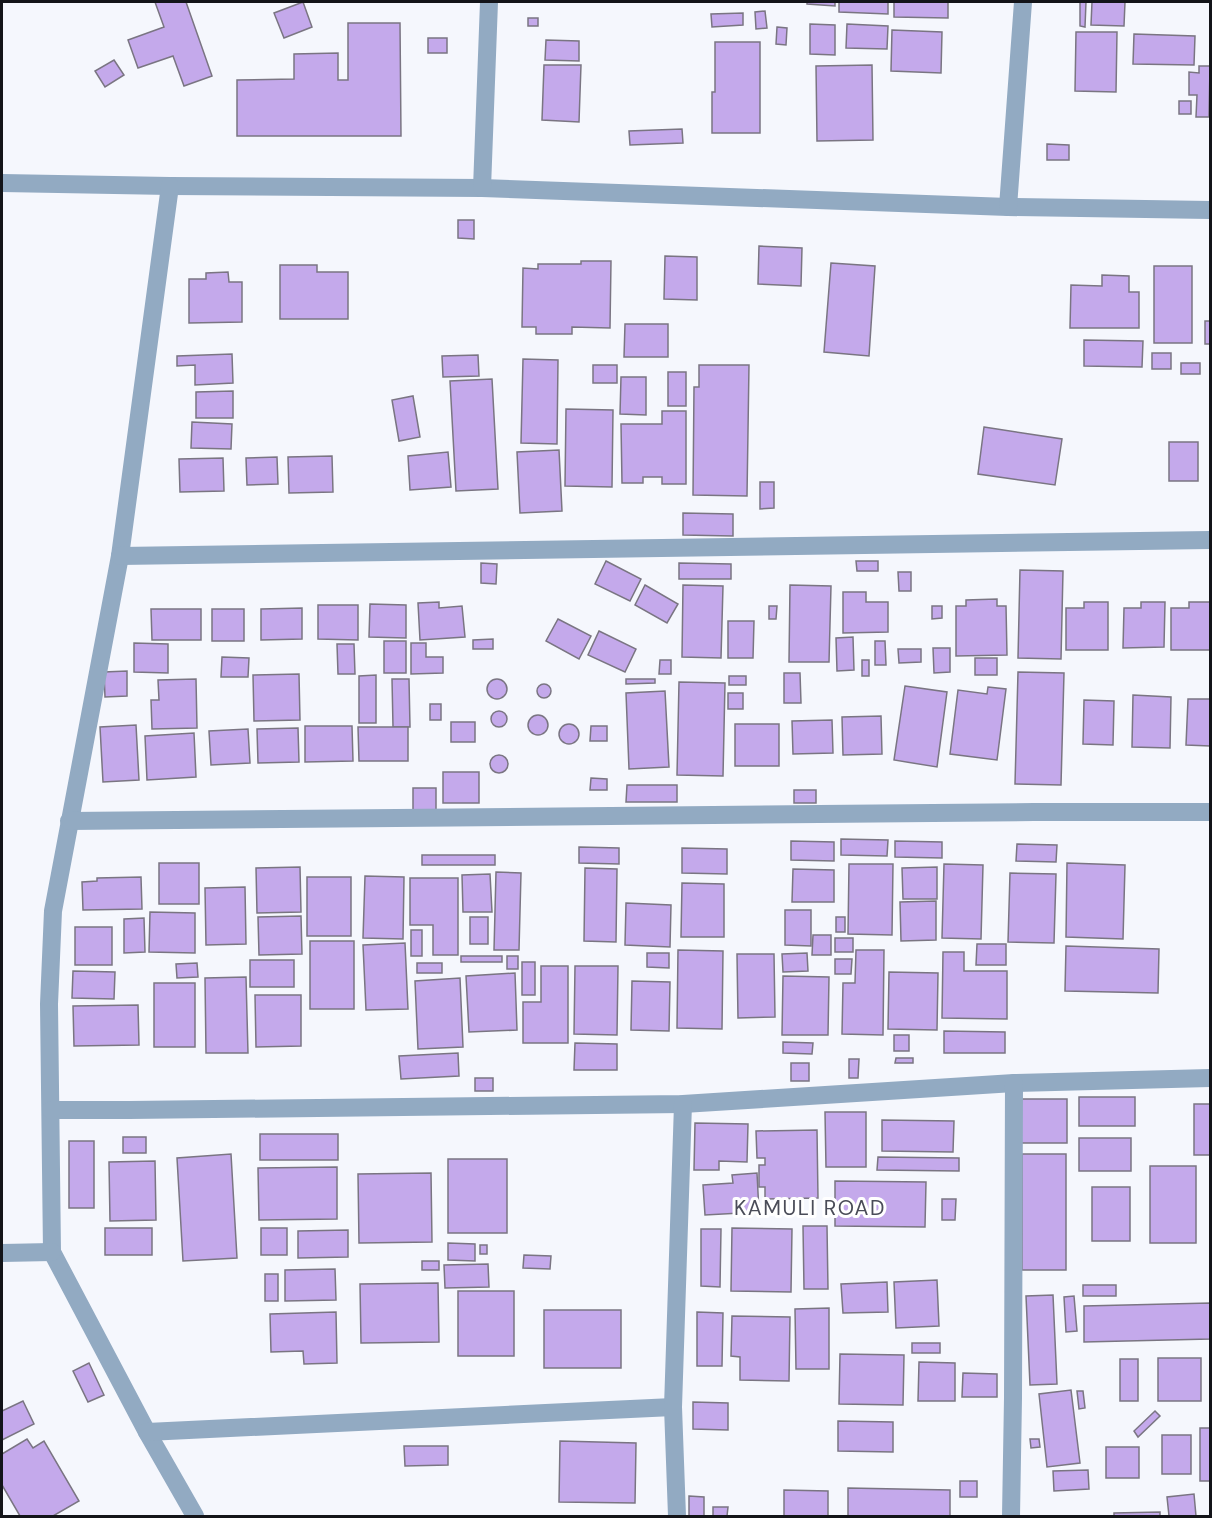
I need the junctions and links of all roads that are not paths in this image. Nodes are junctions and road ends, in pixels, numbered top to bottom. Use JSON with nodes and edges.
{"nodes":[{"id":1,"x":489,"y":2,"type":"edge"},
{"id":2,"x":1023,"y":2,"type":"edge"},
{"id":3,"x":2,"y":183,"type":"edge"},
{"id":4,"x":170,"y":186,"type":"junction"},
{"id":5,"x":482,"y":188,"type":"junction"},
{"id":6,"x":1008,"y":207,"type":"junction"},
{"id":7,"x":1210,"y":210,"type":"edge"},
{"id":8,"x":1210,"y":540,"type":"edge"},
{"id":9,"x":120,"y":556,"type":"junction"},
{"id":10,"x":1210,"y":812,"type":"edge"},
{"id":11,"x":69,"y":821,"type":"junction"},
{"id":12,"x":1210,"y":1078,"type":"edge"},
{"id":13,"x":1014,"y":1083,"type":"junction"},
{"id":14,"x":683,"y":1104,"type":"junction"},
{"id":15,"x":51,"y":1110,"type":"junction"},
{"id":16,"x":52,"y":1252,"type":"junction"},
{"id":17,"x":2,"y":1253,"type":"edge"},
{"id":18,"x":673,"y":1407,"type":"junction"},
{"id":19,"x":147,"y":1432,"type":"junction"},
{"id":20,"x":195,"y":1516,"type":"edge"},
{"id":21,"x":678,"y":1516,"type":"edge"},
{"id":22,"x":1011,"y":1516,"type":"edge"}],
"edges":[{"from":1,"to":5,"type":"street"},
{"from":2,"to":6,"type":"street"},
{"from":3,"to":4,"type":"street"},
{"from":4,"to":5,"type":"street"},
{"from":4,"to":9,"type":"street"},
{"from":5,"to":6,"type":"street"},
{"from":6,"to":7,"type":"street"},
{"from":8,"to":9,"type":"street"},
{"from":9,"to":11,"type":"street"},
{"from":10,"to":11,"type":"street"},
{"from":11,"to":15,"type":"street"},
{"from":12,"to":13,"type":"street"},
{"from":13,"to":14,"type":"street"},
{"from":13,"to":22,"type":"street"},
{"from":14,"to":15,"type":"street"},
{"from":14,"to":18,"type":"street"},
{"from":15,"to":16,"type":"street"},
{"from":16,"to":17,"type":"street"},
{"from":16,"to":19,"type":"street"},
{"from":18,"to":19,"type":"street"},
{"from":18,"to":21,"type":"street"},
{"from":19,"to":20,"type":"street"}]}
